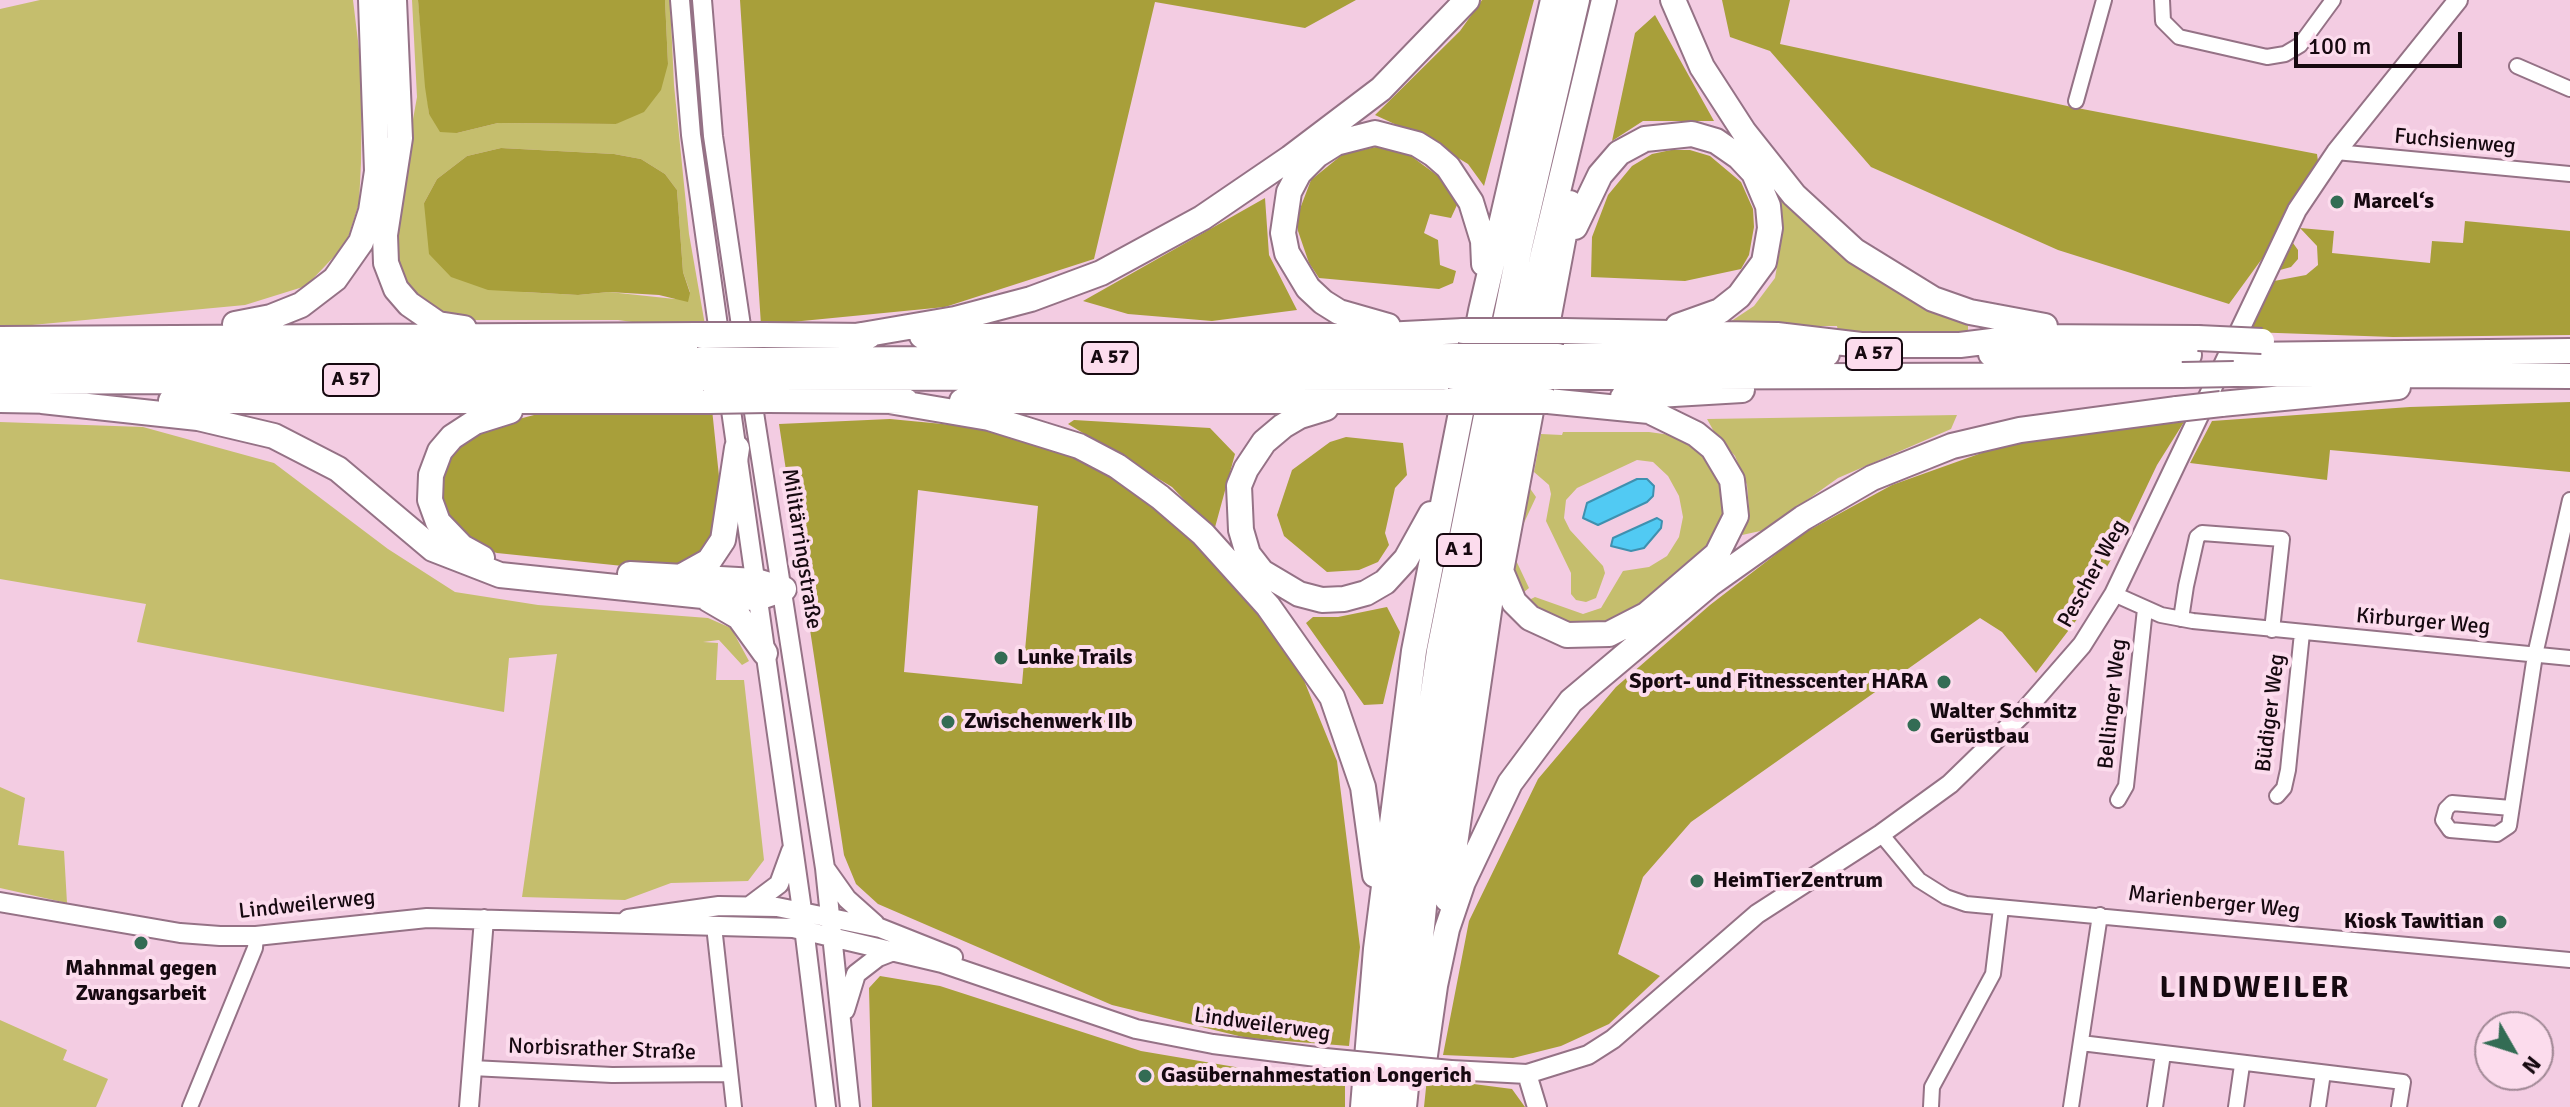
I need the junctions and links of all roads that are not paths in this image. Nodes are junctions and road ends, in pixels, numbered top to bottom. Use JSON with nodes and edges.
{"nodes":[{"id":1,"x":371,"y":0,"type":"edge"},
{"id":2,"x":394,"y":0,"type":"edge"},
{"id":3,"x":680,"y":0,"type":"edge"},
{"id":4,"x":702,"y":0,"type":"edge"},
{"id":5,"x":1467,"y":0,"type":"edge"},
{"id":6,"x":1553,"y":0,"type":"edge"},
{"id":7,"x":1577,"y":0,"type":"edge"},
{"id":8,"x":1604,"y":0,"type":"edge"},
{"id":9,"x":1673,"y":0,"type":"edge"},
{"id":10,"x":2104,"y":0,"type":"edge"},
{"id":11,"x":2162,"y":0,"type":"edge"},
{"id":12,"x":2333,"y":0,"type":"edge"},
{"id":13,"x":2458,"y":0,"type":"edge"},
{"id":14,"x":2517,"y":66,"type":"dead end"},
{"id":15,"x":2570,"y":89,"type":"edge"},
{"id":16,"x":1582,"y":92,"type":"junction"},
{"id":17,"x":2076,"y":101,"type":"dead end"},
{"id":18,"x":2336,"y":152,"type":"junction"},
{"id":19,"x":2570,"y":174,"type":"edge"},
{"id":20,"x":1481,"y":311,"type":"junction"},
{"id":21,"x":1557,"y":323,"type":"junction"},
{"id":22,"x":1628,"y":331,"type":"junction"},
{"id":23,"x":1422,"y":332,"type":"junction"},
{"id":24,"x":538,"y":334,"type":"junction"},
{"id":25,"x":134,"y":336,"type":"junction"},
{"id":26,"x":856,"y":336,"type":"junction"},
{"id":27,"x":2123,"y":337,"type":"junction"},
{"id":28,"x":0,"y":339,"type":"edge"},
{"id":29,"x":2570,"y":351,"type":"edge"},
{"id":30,"x":2190,"y":356,"type":"junction"},
{"id":31,"x":2247,"y":356,"type":"junction"},
{"id":32,"x":0,"y":358,"type":"edge"},
{"id":33,"x":404,"y":358,"type":"junction"},
{"id":34,"x":1556,"y":366,"type":"junction"},
{"id":35,"x":703,"y":368,"type":"junction"},
{"id":36,"x":1891,"y":375,"type":"junction"},
{"id":37,"x":2515,"y":376,"type":"junction"},
{"id":38,"x":2570,"y":376,"type":"edge"},
{"id":39,"x":765,"y":379,"type":"junction"},
{"id":40,"x":0,"y":382,"type":"edge"},
{"id":41,"x":0,"y":400,"type":"edge"},
{"id":42,"x":42,"y":401,"type":"junction"},
{"id":43,"x":889,"y":401,"type":"junction"},
{"id":44,"x":1381,"y":401,"type":"junction"},
{"id":45,"x":1548,"y":401,"type":"junction"},
{"id":46,"x":548,"y":403,"type":"junction"},
{"id":47,"x":1528,"y":422,"type":"junction"},
{"id":48,"x":737,"y":448,"type":"junction"},
{"id":49,"x":1445,"y":482,"type":"junction"},
{"id":50,"x":2570,"y":500,"type":"edge"},
{"id":51,"x":682,"y":576,"type":"junction"},
{"id":52,"x":784,"y":589,"type":"junction"},
{"id":53,"x":757,"y":590,"type":"junction"},
{"id":54,"x":2114,"y":594,"type":"junction"},
{"id":55,"x":703,"y":596,"type":"junction"},
{"id":56,"x":2145,"y":609,"type":"junction"},
{"id":57,"x":2181,"y":619,"type":"junction"},
{"id":58,"x":2272,"y":630,"type":"junction"},
{"id":59,"x":2302,"y":633,"type":"junction"},
{"id":60,"x":765,"y":653,"type":"junction"},
{"id":61,"x":2535,"y":655,"type":"junction"},
{"id":62,"x":2570,"y":658,"type":"edge"},
{"id":63,"x":2277,"y":796,"type":"dead end"},
{"id":64,"x":2118,"y":800,"type":"dead end"},
{"id":65,"x":2511,"y":808,"type":"dead end"},
{"id":66,"x":1881,"y":834,"type":"junction"},
{"id":67,"x":793,"y":844,"type":"junction"},
{"id":68,"x":825,"y":868,"type":"junction"},
{"id":69,"x":0,"y":902,"type":"edge"},
{"id":70,"x":751,"y":905,"type":"junction"},
{"id":71,"x":2001,"y":908,"type":"junction"},
{"id":72,"x":802,"y":910,"type":"junction"},
{"id":73,"x":2100,"y":915,"type":"junction"},
{"id":74,"x":830,"y":916,"type":"junction"},
{"id":75,"x":484,"y":919,"type":"junction"},
{"id":76,"x":621,"y":921,"type":"junction"},
{"id":77,"x":714,"y":926,"type":"junction"},
{"id":78,"x":880,"y":928,"type":"junction"},
{"id":79,"x":804,"y":930,"type":"junction"},
{"id":80,"x":256,"y":936,"type":"junction"},
{"id":81,"x":833,"y":936,"type":"junction"},
{"id":82,"x":1376,"y":949,"type":"junction"},
{"id":83,"x":896,"y":950,"type":"junction"},
{"id":84,"x":2570,"y":960,"type":"edge"},
{"id":85,"x":1000,"y":982,"type":"junction"},
{"id":86,"x":1433,"y":995,"type":"junction"},
{"id":87,"x":843,"y":1027,"type":"junction"},
{"id":88,"x":2081,"y":1043,"type":"junction"},
{"id":89,"x":2163,"y":1054,"type":"junction"},
{"id":90,"x":2242,"y":1065,"type":"junction"},
{"id":91,"x":472,"y":1068,"type":"junction"},
{"id":92,"x":2323,"y":1073,"type":"junction"},
{"id":93,"x":730,"y":1074,"type":"junction"},
{"id":94,"x":1527,"y":1074,"type":"junction"},
{"id":95,"x":190,"y":1107,"type":"edge"},
{"id":96,"x":469,"y":1107,"type":"edge"},
{"id":97,"x":734,"y":1107,"type":"edge"},
{"id":98,"x":826,"y":1107,"type":"edge"},
{"id":99,"x":850,"y":1107,"type":"edge"},
{"id":100,"x":1363,"y":1107,"type":"edge"},
{"id":101,"x":1380,"y":1107,"type":"edge"},
{"id":102,"x":1404,"y":1107,"type":"edge"},
{"id":103,"x":1418,"y":1107,"type":"edge"},
{"id":104,"x":1537,"y":1107,"type":"edge"},
{"id":105,"x":1931,"y":1107,"type":"edge"},
{"id":106,"x":2071,"y":1107,"type":"edge"},
{"id":107,"x":2155,"y":1107,"type":"edge"},
{"id":108,"x":2236,"y":1107,"type":"edge"},
{"id":109,"x":2318,"y":1107,"type":"edge"},
{"id":110,"x":2399,"y":1107,"type":"edge"}],
"edges":[{"from":1,"to":25,"type":"highway"},
{"from":2,"to":24,"type":"highway"},
{"from":3,"to":48,"type":"street"},
{"from":4,"to":52,"type":"street","name":"Militärringstraße"},
{"from":5,"to":26,"type":"highway"},
{"from":6,"to":20,"type":"highway"},
{"from":7,"to":101,"type":"highway","number":"A 1"},
{"from":8,"to":16,"type":"highway","number":"A 1"},
{"from":9,"to":27,"type":"highway"},
{"from":10,"to":17,"type":"street"},
{"from":11,"to":12,"type":"street"},
{"from":13,"to":18,"type":"street","name":"Pescher Weg"},
{"from":14,"to":15,"type":"street"},
{"from":16,"to":21,"type":"highway"},
{"from":16,"to":102,"type":"highway","number":"A 1"},
{"from":18,"to":19,"type":"street","name":"Fuchsienweg"},
{"from":18,"to":54,"type":"street","name":"Pescher Weg"},
{"from":20,"to":23,"type":"highway"},
{"from":20,"to":49,"type":"highway"},
{"from":21,"to":22,"type":"highway"},
{"from":21,"to":22,"type":"highway"},
{"from":21,"to":23,"type":"highway","bridge":true},
{"from":21,"to":47,"type":"highway"},
{"from":22,"to":27,"type":"highway"},
{"from":23,"to":26,"type":"highway"},
{"from":24,"to":25,"type":"highway"},
{"from":24,"to":33,"type":"highway"},
{"from":24,"to":35,"type":"highway","number":"A 57"},
{"from":25,"to":28,"type":"highway"},
{"from":26,"to":35,"type":"highway","number":"A 57","bridge":true},
{"from":27,"to":30,"type":"highway"},
{"from":29,"to":31,"type":"highway"},
{"from":30,"to":31,"type":"highway","bridge":true},
{"from":30,"to":31,"type":"highway","number":"A 57","bridge":true},
{"from":30,"to":34,"type":"highway","number":"A 57"},
{"from":30,"to":36,"type":"highway","number":"A 57"},
{"from":31,"to":37,"type":"highway","number":"A 57"},
{"from":32,"to":33,"type":"highway","number":"A 57"},
{"from":33,"to":35,"type":"highway","number":"A 57"},
{"from":34,"to":36,"type":"highway","number":"A 57"},
{"from":34,"to":39,"type":"highway","number":"A 57","bridge":true},
{"from":35,"to":39,"type":"highway","number":"A 57","bridge":true},
{"from":35,"to":39,"type":"highway","bridge":true},
{"from":35,"to":40,"type":"highway","number":"A 57"},
{"from":35,"to":46,"type":"highway"},
{"from":36,"to":45,"type":"highway"},
{"from":37,"to":38,"type":"highway","number":"A 57"},
{"from":37,"to":86,"type":"highway","bridge":true},
{"from":39,"to":43,"type":"highway"},
{"from":41,"to":42,"type":"highway"},
{"from":42,"to":46,"type":"highway"},
{"from":42,"to":55,"type":"highway"},
{"from":43,"to":44,"type":"highway"},
{"from":43,"to":82,"type":"highway"},
{"from":44,"to":45,"type":"highway","bridge":true},
{"from":44,"to":49,"type":"highway"},
{"from":45,"to":47,"type":"highway"},
{"from":46,"to":51,"type":"highway"},
{"from":47,"to":86,"type":"highway"},
{"from":48,"to":51,"type":"highway"},
{"from":48,"to":53,"type":"street"},
{"from":49,"to":82,"type":"highway"},
{"from":50,"to":61,"type":"street"},
{"from":51,"to":53,"type":"highway"},
{"from":52,"to":53,"type":"highway"},
{"from":52,"to":68,"type":"street","name":"Militärringstraße"},
{"from":53,"to":55,"type":"highway"},
{"from":53,"to":60,"type":"street"},
{"from":54,"to":56,"type":"street","name":"Kirburger Weg"},
{"from":54,"to":66,"type":"street","name":"Pescher Weg"},
{"from":55,"to":60,"type":"highway"},
{"from":56,"to":57,"type":"street","name":"Kirburger Weg"},
{"from":56,"to":64,"type":"street","name":"Bellinger Weg"},
{"from":57,"to":58,"type":"street","name":"Kirburger Weg"},
{"from":57,"to":58,"type":"street"},
{"from":58,"to":59,"type":"street","name":"Kirburger Weg"},
{"from":59,"to":61,"type":"street","name":"Kirburger Weg"},
{"from":59,"to":63,"type":"street","name":"Büdiger Weg"},
{"from":60,"to":67,"type":"street"},
{"from":61,"to":62,"type":"street","name":"Kirburger Weg"},
{"from":61,"to":65,"type":"street"},
{"from":66,"to":71,"type":"street","name":"Marienberger Weg"},
{"from":66,"to":94,"type":"street","name":"Pescher Weg"},
{"from":67,"to":70,"type":"street"},
{"from":67,"to":72,"type":"street"},
{"from":68,"to":74,"type":"street","name":"Militärringstraße"},
{"from":68,"to":78,"type":"street"},
{"from":69,"to":80,"type":"street","name":"Lindweilerweg"},
{"from":70,"to":72,"type":"street","name":"Lindweilerweg"},
{"from":70,"to":76,"type":"street","name":"Lindweilerweg"},
{"from":71,"to":73,"type":"street","name":"Marienberger Weg"},
{"from":71,"to":105,"type":"street"},
{"from":72,"to":74,"type":"street","name":"Lindweilerweg"},
{"from":72,"to":79,"type":"street"},
{"from":73,"to":84,"type":"street","name":"Marienberger Weg"},
{"from":73,"to":88,"type":"street"},
{"from":74,"to":78,"type":"street","name":"Lindweilerweg"},
{"from":74,"to":81,"type":"street","name":"Militärringstraße"},
{"from":75,"to":76,"type":"street","name":"Lindweilerweg"},
{"from":75,"to":80,"type":"street","name":"Lindweilerweg"},
{"from":75,"to":91,"type":"street"},
{"from":76,"to":77,"type":"street","name":"Lindweilerweg"},
{"from":77,"to":79,"type":"street","name":"Lindweilerweg"},
{"from":77,"to":93,"type":"street"},
{"from":78,"to":85,"type":"street","name":"Lindweilerweg"},
{"from":79,"to":81,"type":"street","name":"Lindweilerweg"},
{"from":79,"to":98,"type":"street"},
{"from":80,"to":95,"type":"street"},
{"from":81,"to":83,"type":"street","name":"Lindweilerweg"},
{"from":81,"to":87,"type":"street","name":"Militärringstraße"},
{"from":82,"to":100,"type":"highway"},
{"from":83,"to":85,"type":"street","name":"Lindweilerweg"},
{"from":83,"to":87,"type":"street"},
{"from":85,"to":94,"type":"street","name":"Lindweilerweg","bridge":true},
{"from":86,"to":103,"type":"highway"},
{"from":87,"to":99,"type":"street","name":"Militärringstraße"},
{"from":88,"to":89,"type":"street"},
{"from":88,"to":106,"type":"street"},
{"from":89,"to":90,"type":"street"},
{"from":89,"to":107,"type":"street"},
{"from":90,"to":92,"type":"street"},
{"from":90,"to":108,"type":"street"},
{"from":91,"to":93,"type":"street","name":"Norbisrather Straße"},
{"from":91,"to":96,"type":"street"},
{"from":92,"to":109,"type":"street"},
{"from":92,"to":110,"type":"street"},
{"from":93,"to":97,"type":"street"},
{"from":94,"to":104,"type":"street"}]}
